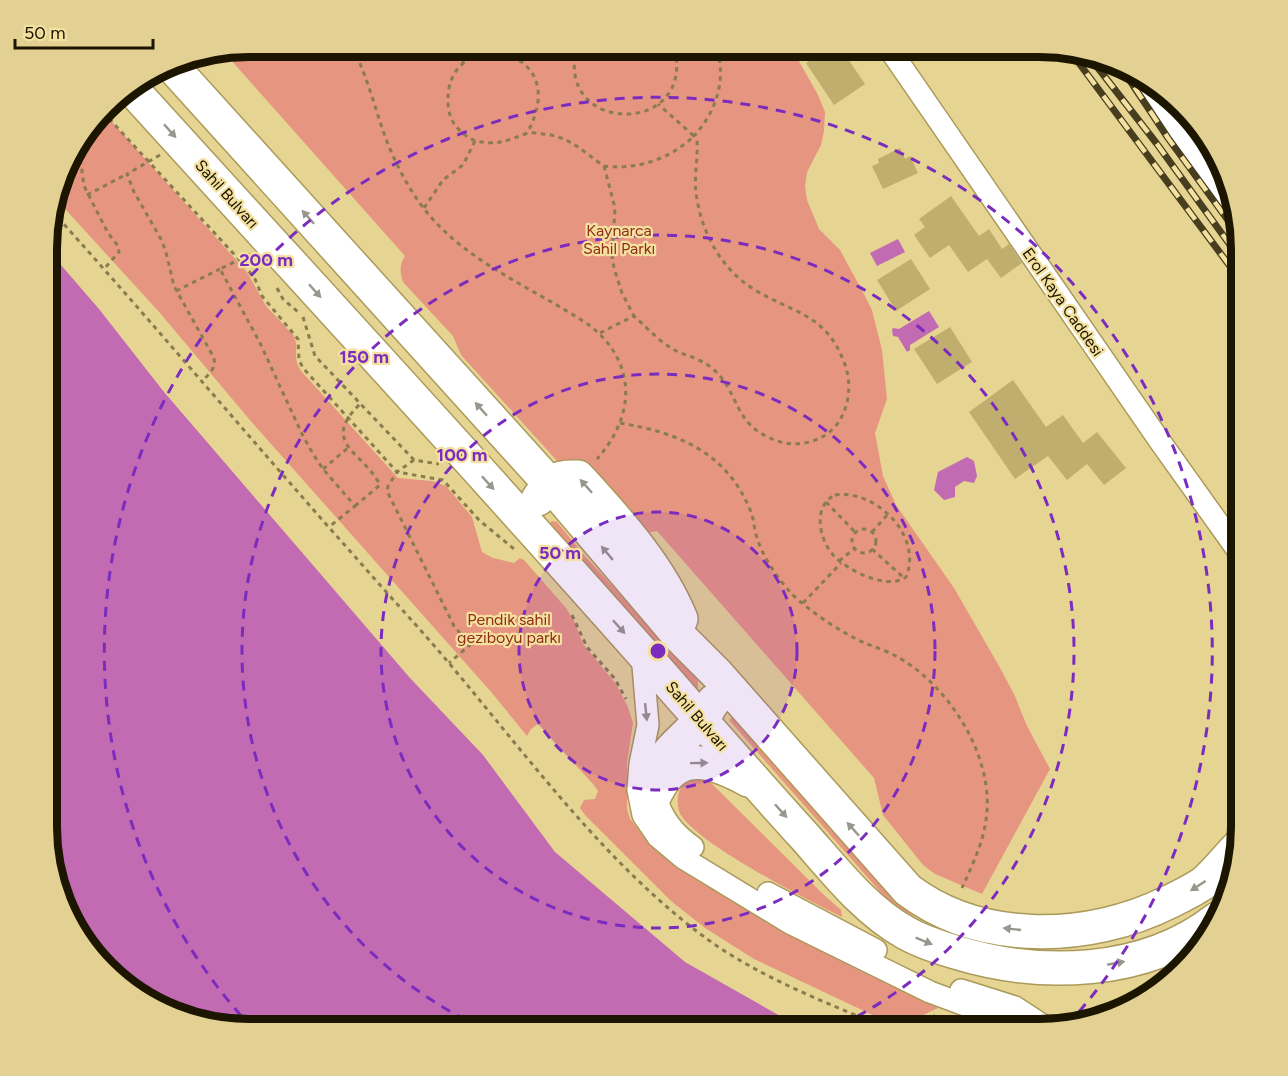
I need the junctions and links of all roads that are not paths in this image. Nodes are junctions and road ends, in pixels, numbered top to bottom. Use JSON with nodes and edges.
{"nodes":[{"id":1,"x":895,"y":57,"type":"edge"},
{"id":2,"x":177,"y":72,"type":"edge"},
{"id":3,"x":136,"y":94,"type":"edge"},
{"id":4,"x":1159,"y":100,"type":"edge"},
{"id":5,"x":1215,"y":174,"type":"edge"},
{"id":6,"x":564,"y":480,"type":"junction"},
{"id":7,"x":523,"y":521,"type":"junction"},
{"id":8,"x":1231,"y":541,"type":"edge"},
{"id":9,"x":642,"y":653,"type":"junction"},
{"id":10,"x":722,"y":680,"type":"junction"},
{"id":11,"x":701,"y":720,"type":"junction"},
{"id":12,"x":758,"y":786,"type":"junction"},
{"id":13,"x":655,"y":795,"type":"junction"},
{"id":14,"x":1228,"y":857,"type":"edge"},
{"id":15,"x":1203,"y":927,"type":"edge"},
{"id":16,"x":1005,"y":1019,"type":"edge"},
{"id":17,"x":1027,"y":1019,"type":"edge"}],
"edges":[{"from":1,"to":8,"type":"street","name":"Erol Kaya Caddesi"},
{"from":6,"to":2,"type":"highway","one_way":true},
{"from":3,"to":7,"type":"highway","name":"Sahil Bulvarı","one_way":true},
{"from":4,"to":5,"type":"street"},
{"from":6,"to":7,"type":"highway"},
{"from":10,"to":6,"type":"highway","one_way":true},
{"from":7,"to":9,"type":"highway","name":"Sahil Bulvarı","one_way":true},
{"from":9,"to":11,"type":"highway","name":"Sahil Bulvarı"},
{"from":9,"to":16,"type":"street","one_way":true},
{"from":10,"to":11,"type":"highway"},
{"from":14,"to":10,"type":"highway","one_way":true},
{"from":11,"to":12,"type":"highway","name":"Sahil Bulvarı"},
{"from":11,"to":13,"type":"highway"},
{"from":13,"to":12,"type":"highway","one_way":true},
{"from":12,"to":15,"type":"highway","name":"Sahil Bulvarı","one_way":true},
{"from":13,"to":17,"type":"street"}]}
